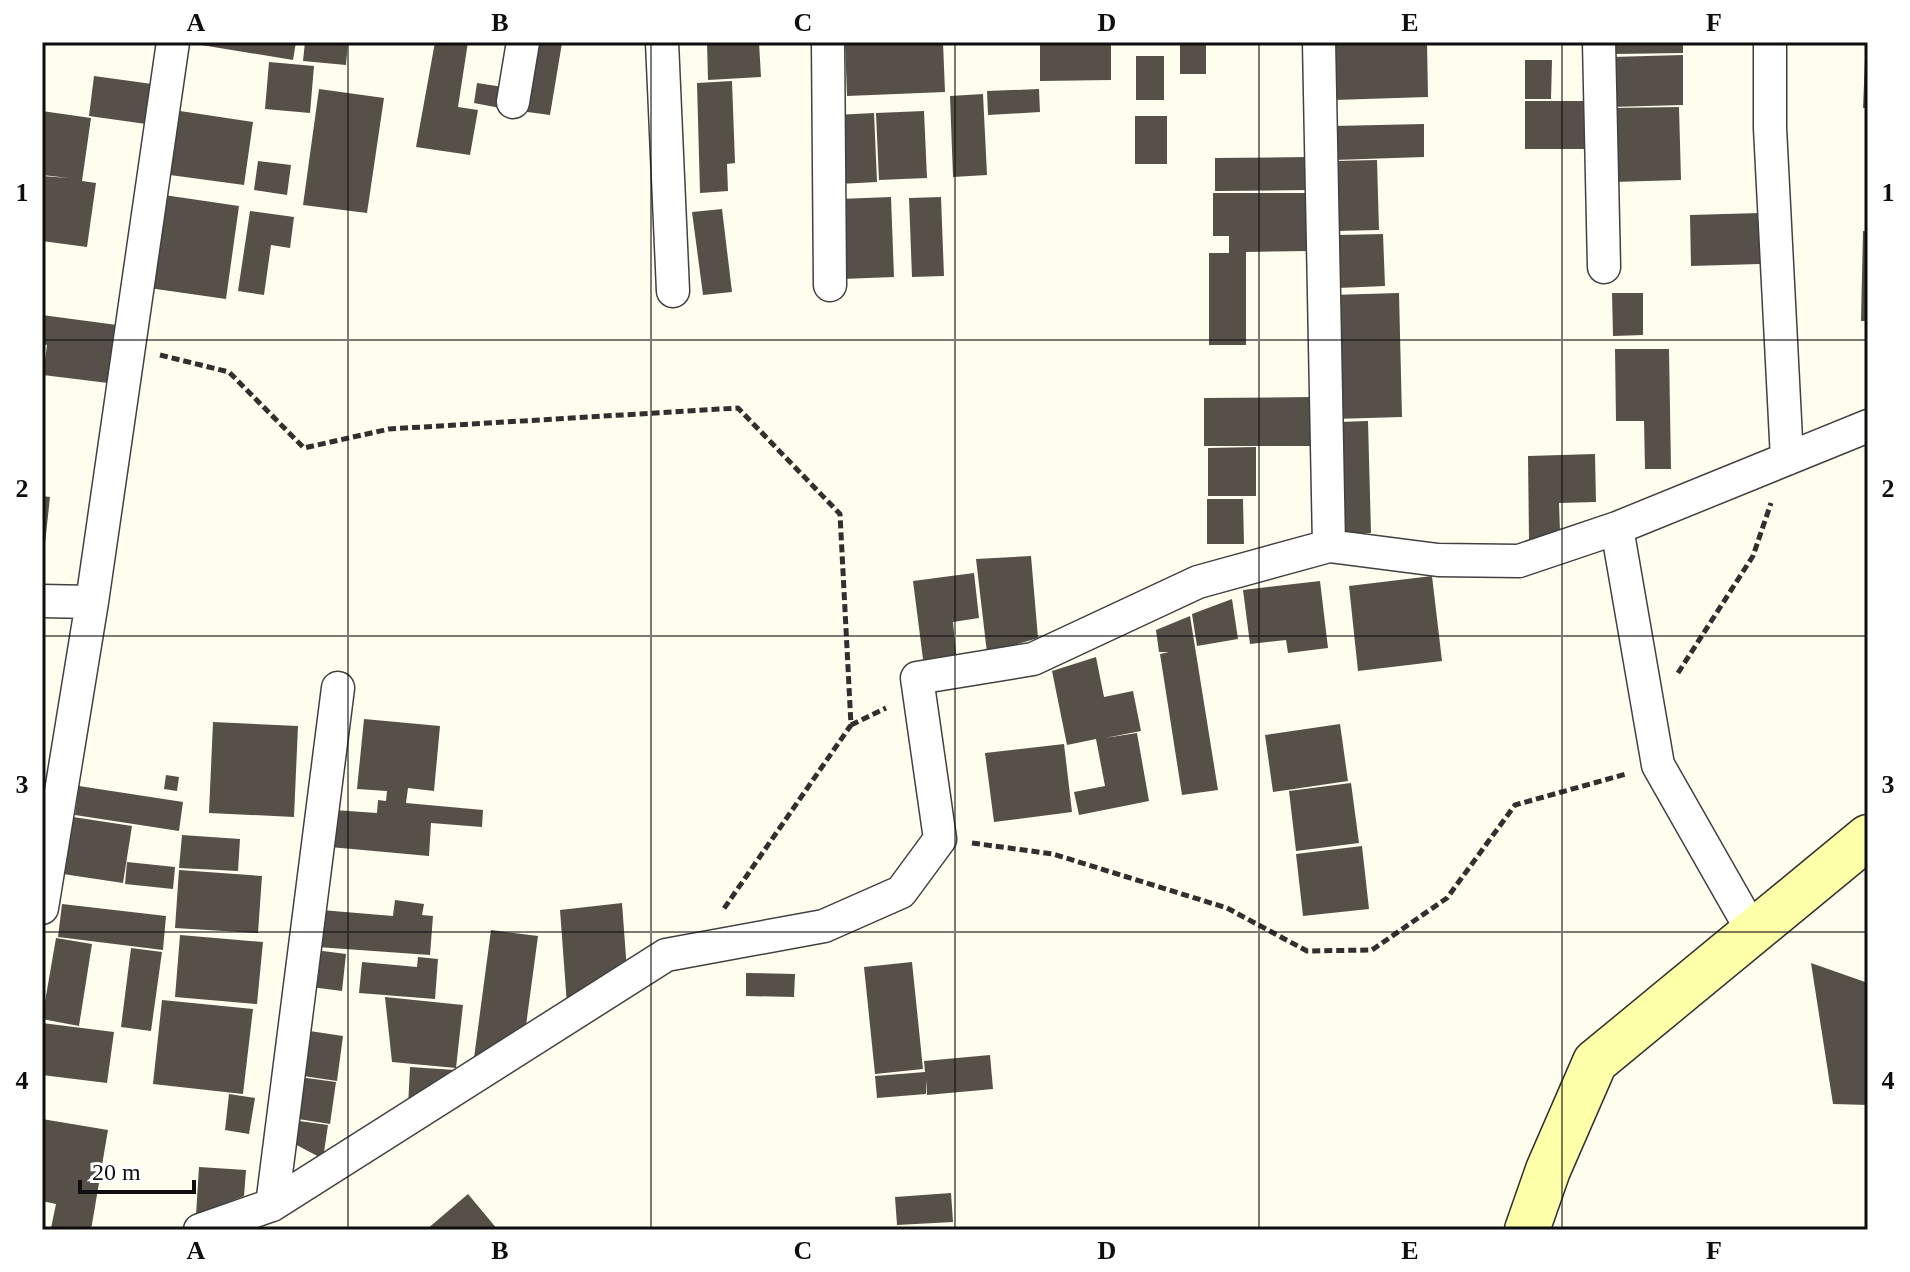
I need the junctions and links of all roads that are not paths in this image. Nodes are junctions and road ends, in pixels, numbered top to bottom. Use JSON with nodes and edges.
{"nodes":[{"id":1,"x":173,"y":42,"type":"edge"},
{"id":2,"x":523,"y":42,"type":"edge"},
{"id":3,"x":662,"y":42,"type":"edge"},
{"id":4,"x":828,"y":42,"type":"edge"},
{"id":5,"x":1319,"y":42,"type":"edge"},
{"id":6,"x":1599,"y":42,"type":"edge"},
{"id":7,"x":1770,"y":42,"type":"edge"},
{"id":8,"x":513,"y":102,"type":"dead end"},
{"id":9,"x":1604,"y":267,"type":"dead end"},
{"id":10,"x":830,"y":285,"type":"dead end"},
{"id":11,"x":673,"y":291,"type":"dead end"},
{"id":12,"x":1868,"y":426,"type":"edge"},
{"id":13,"x":1787,"y":459,"type":"junction"},
{"id":14,"x":1617,"y":528,"type":"junction"},
{"id":15,"x":1329,"y":546,"type":"junction"},
{"id":16,"x":42,"y":601,"type":"edge"},
{"id":17,"x":92,"y":602,"type":"junction"},
{"id":18,"x":338,"y":688,"type":"dead end"},
{"id":19,"x":1868,"y":837,"type":"edge"},
{"id":20,"x":42,"y":908,"type":"edge"},
{"id":21,"x":1753,"y":932,"type":"junction"},
{"id":22,"x":272,"y":1205,"type":"junction"},
{"id":23,"x":200,"y":1230,"type":"edge"},
{"id":24,"x":1527,"y":1230,"type":"edge"}],
"edges":[{"from":1,"to":17,"type":"street"},
{"from":2,"to":8,"type":"street"},
{"from":3,"to":11,"type":"street"},
{"from":4,"to":10,"type":"street"},
{"from":5,"to":15,"type":"street"},
{"from":6,"to":9,"type":"street"},
{"from":7,"to":13,"type":"street"},
{"from":12,"to":13,"type":"street"},
{"from":13,"to":14,"type":"street"},
{"from":14,"to":15,"type":"street"},
{"from":14,"to":21,"type":"street"},
{"from":15,"to":22,"type":"street"},
{"from":16,"to":17,"type":"street"},
{"from":17,"to":20,"type":"street"},
{"from":18,"to":22,"type":"street"},
{"from":19,"to":21,"type":"street"},
{"from":21,"to":24,"type":"street"},
{"from":22,"to":23,"type":"street"}]}
